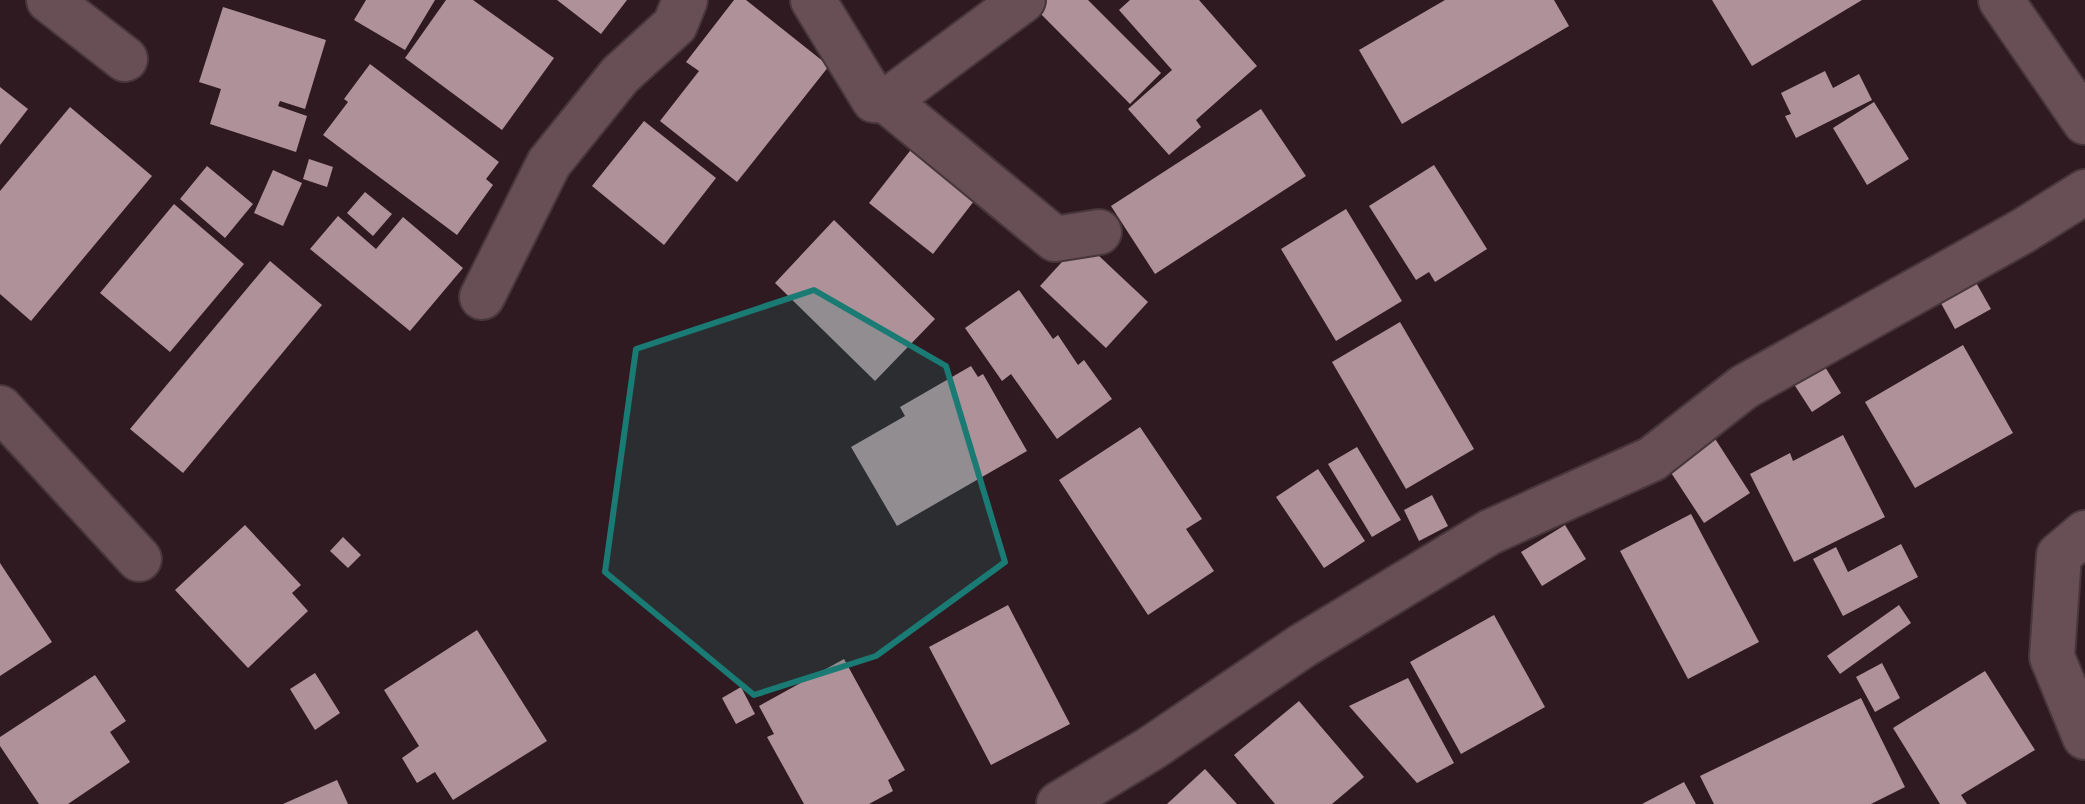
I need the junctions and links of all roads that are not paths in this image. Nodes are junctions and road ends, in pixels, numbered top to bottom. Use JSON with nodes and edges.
{"nodes":[{"id":1,"x":49,"y":0,"type":"edge"},
{"id":2,"x":685,"y":0,"type":"edge"},
{"id":3,"x":813,"y":0,"type":"edge"},
{"id":4,"x":1023,"y":0,"type":"edge"},
{"id":5,"x":2001,"y":0,"type":"edge"},
{"id":6,"x":125,"y":59,"type":"dead end"},
{"id":7,"x":887,"y":101,"type":"junction"},
{"id":8,"x":2085,"y":122,"type":"edge"},
{"id":9,"x":2085,"y":192,"type":"edge"},
{"id":10,"x":1099,"y":232,"type":"dead end"},
{"id":11,"x":482,"y":297,"type":"dead end"},
{"id":12,"x":0,"y":408,"type":"edge"},
{"id":13,"x":2085,"y":533,"type":"edge"},
{"id":14,"x":139,"y":559,"type":"dead end"},
{"id":15,"x":2085,"y":737,"type":"edge"},
{"id":16,"x":1059,"y":804,"type":"edge"}],
"edges":[{"from":1,"to":6,"type":"street"},
{"from":2,"to":11,"type":"street"},
{"from":3,"to":7,"type":"street"},
{"from":4,"to":7,"type":"street"},
{"from":5,"to":8,"type":"street"},
{"from":7,"to":10,"type":"street"},
{"from":9,"to":16,"type":"street"},
{"from":12,"to":14,"type":"street"},
{"from":13,"to":15,"type":"street"}]}
